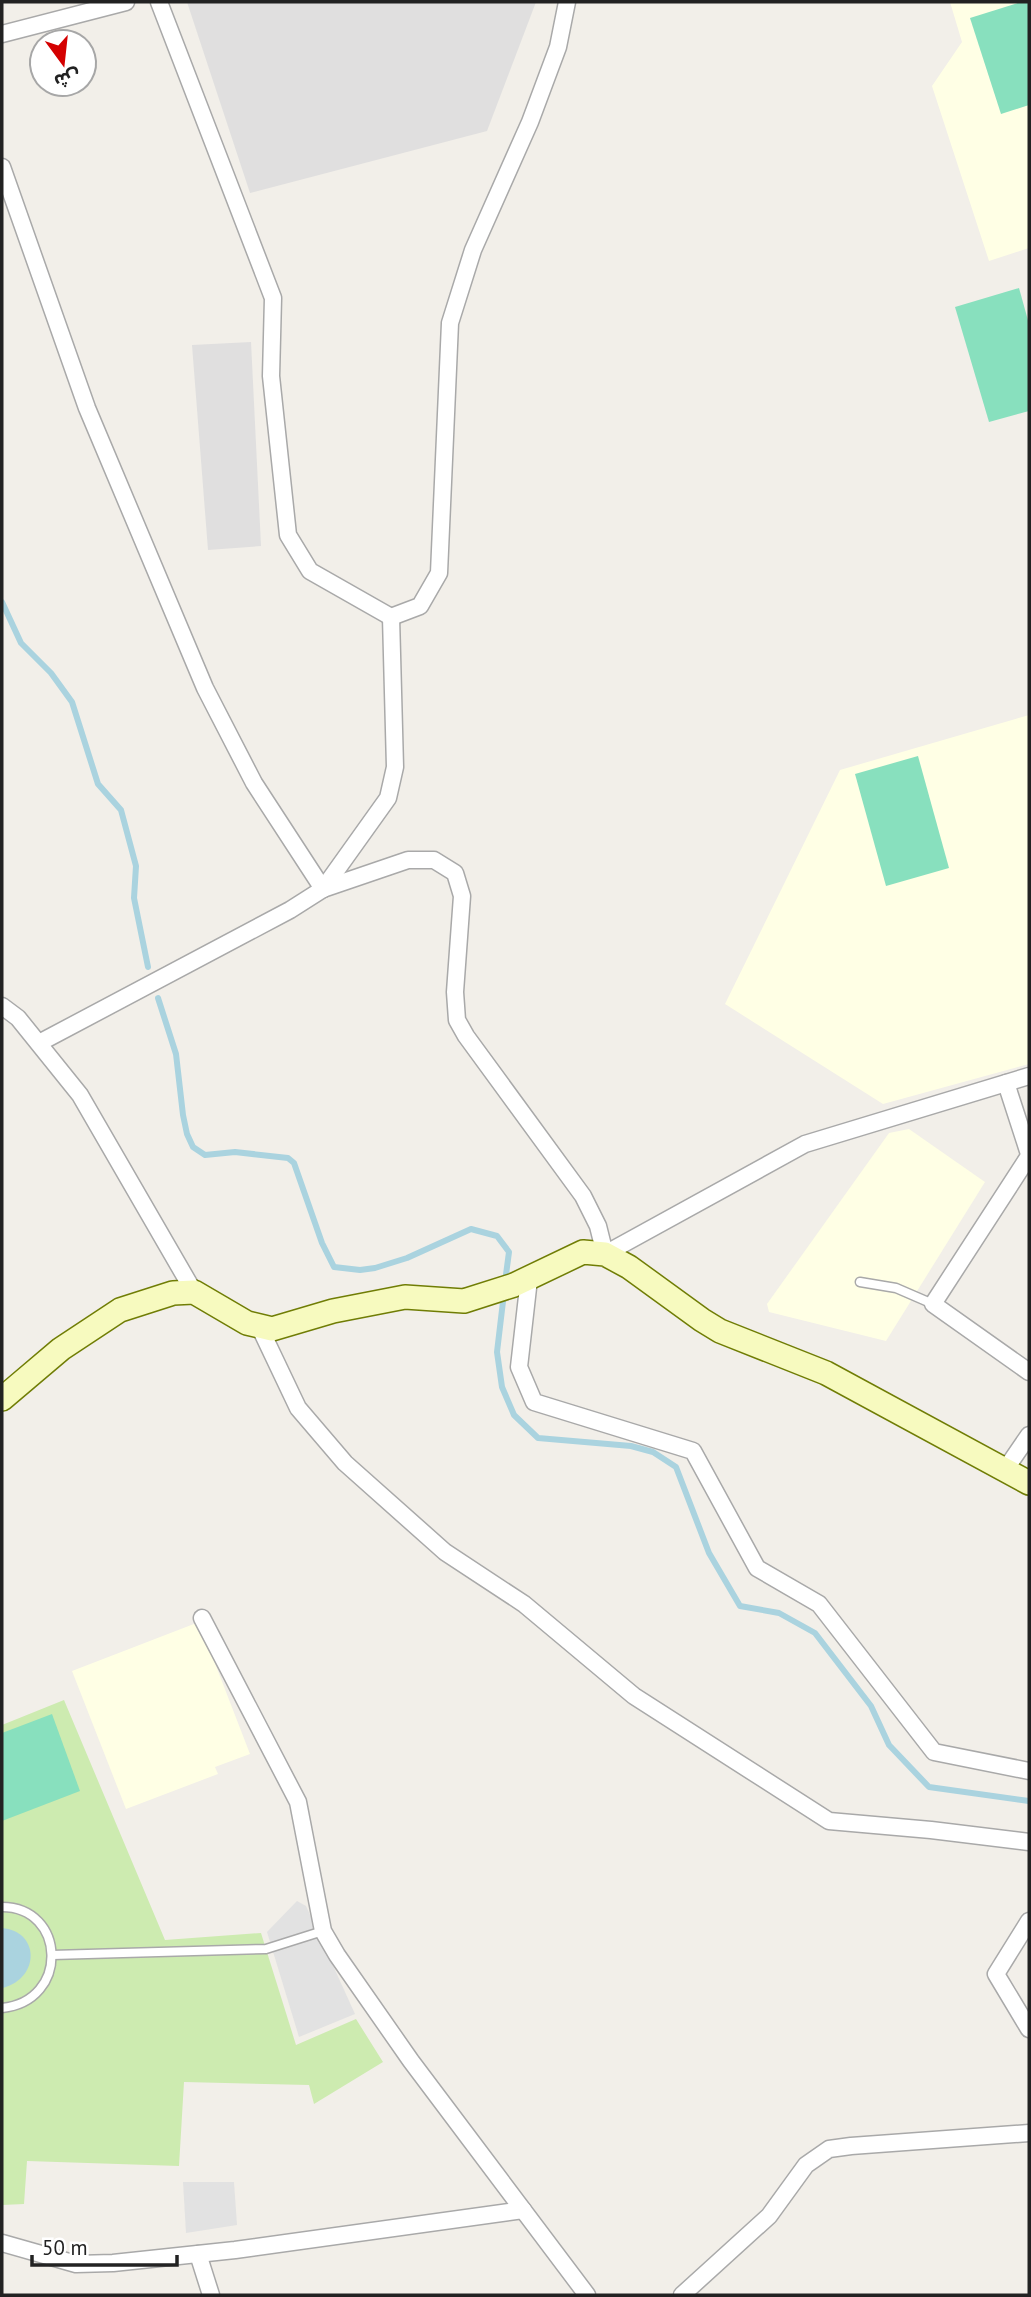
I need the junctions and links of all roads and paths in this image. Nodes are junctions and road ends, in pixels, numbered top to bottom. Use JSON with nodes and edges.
{"nodes":[{"id":1,"x":126,"y":2,"type":"edge"},
{"id":2,"x":159,"y":2,"type":"edge"},
{"id":3,"x":567,"y":2,"type":"edge"},
{"id":4,"x":2,"y":34,"type":"edge"},
{"id":5,"x":2,"y":167,"type":"edge"},
{"id":6,"x":391,"y":617,"type":"junction"},
{"id":7,"x":323,"y":889,"type":"junction"},
{"id":8,"x":2,"y":1006,"type":"edge"},
{"id":9,"x":39,"y":1043,"type":"junction"},
{"id":10,"x":1029,"y":1076,"type":"edge"},
{"id":11,"x":1006,"y":1083,"type":"junction"},
{"id":12,"x":1029,"y":1155,"type":"edge"},
{"id":13,"x":605,"y":1254,"type":"junction"},
{"id":14,"x":860,"y":1282,"type":"dead end"},
{"id":15,"x":513,"y":1285,"type":"junction"},
{"id":16,"x":194,"y":1292,"type":"junction"},
{"id":17,"x":933,"y":1304,"type":"junction"},
{"id":18,"x":259,"y":1326,"type":"junction"},
{"id":19,"x":1029,"y":1372,"type":"edge"},
{"id":20,"x":2,"y":1399,"type":"edge"},
{"id":21,"x":1029,"y":1435,"type":"edge"},
{"id":22,"x":1006,"y":1470,"type":"junction"},
{"id":23,"x":1029,"y":1483,"type":"edge"},
{"id":24,"x":202,"y":1618,"type":"dead end"},
{"id":25,"x":1029,"y":1771,"type":"edge"},
{"id":26,"x":1029,"y":1842,"type":"edge"},
{"id":27,"x":2,"y":1907,"type":"edge"},
{"id":28,"x":1029,"y":1921,"type":"edge"},
{"id":29,"x":323,"y":1931,"type":"junction"},
{"id":30,"x":52,"y":1955,"type":"junction"},
{"id":31,"x":2,"y":2008,"type":"edge"},
{"id":32,"x":1029,"y":2029,"type":"edge"},
{"id":33,"x":1029,"y":2133,"type":"edge"},
{"id":34,"x":523,"y":2210,"type":"junction"},
{"id":35,"x":2,"y":2243,"type":"edge"},
{"id":36,"x":198,"y":2255,"type":"junction"},
{"id":37,"x":211,"y":2295,"type":"edge"},
{"id":38,"x":587,"y":2295,"type":"edge"},
{"id":39,"x":682,"y":2295,"type":"edge"}],
"edges":[{"from":1,"to":4,"type":"street"},
{"from":2,"to":6,"type":"street"},
{"from":3,"to":6,"type":"street"},
{"from":5,"to":7,"type":"street"},
{"from":6,"to":7,"type":"street"},
{"from":7,"to":9,"type":"street"},
{"from":7,"to":13,"type":"street"},
{"from":8,"to":9,"type":"street"},
{"from":9,"to":16,"type":"street"},
{"from":10,"to":11,"type":"street"},
{"from":11,"to":12,"type":"street"},
{"from":11,"to":13,"type":"street"},
{"from":12,"to":17,"type":"street"},
{"from":13,"to":15,"type":"main road"},
{"from":13,"to":22,"type":"main road"},
{"from":14,"to":17,"type":"lane"},
{"from":15,"to":18,"type":"main road"},
{"from":15,"to":25,"type":"street"},
{"from":16,"to":18,"type":"main road"},
{"from":16,"to":20,"type":"main road"},
{"from":17,"to":19,"type":"street"},
{"from":18,"to":26,"type":"street"},
{"from":21,"to":22,"type":"street"},
{"from":22,"to":23,"type":"main road"},
{"from":24,"to":29,"type":"street"},
{"from":27,"to":30,"type":"lane"},
{"from":28,"to":32,"type":"street"},
{"from":29,"to":30,"type":"lane"},
{"from":29,"to":34,"type":"street"},
{"from":30,"to":31,"type":"lane"},
{"from":33,"to":39,"type":"street"},
{"from":34,"to":36,"type":"street"},
{"from":34,"to":38,"type":"street"},
{"from":35,"to":36,"type":"street"},
{"from":36,"to":37,"type":"street"}]}
